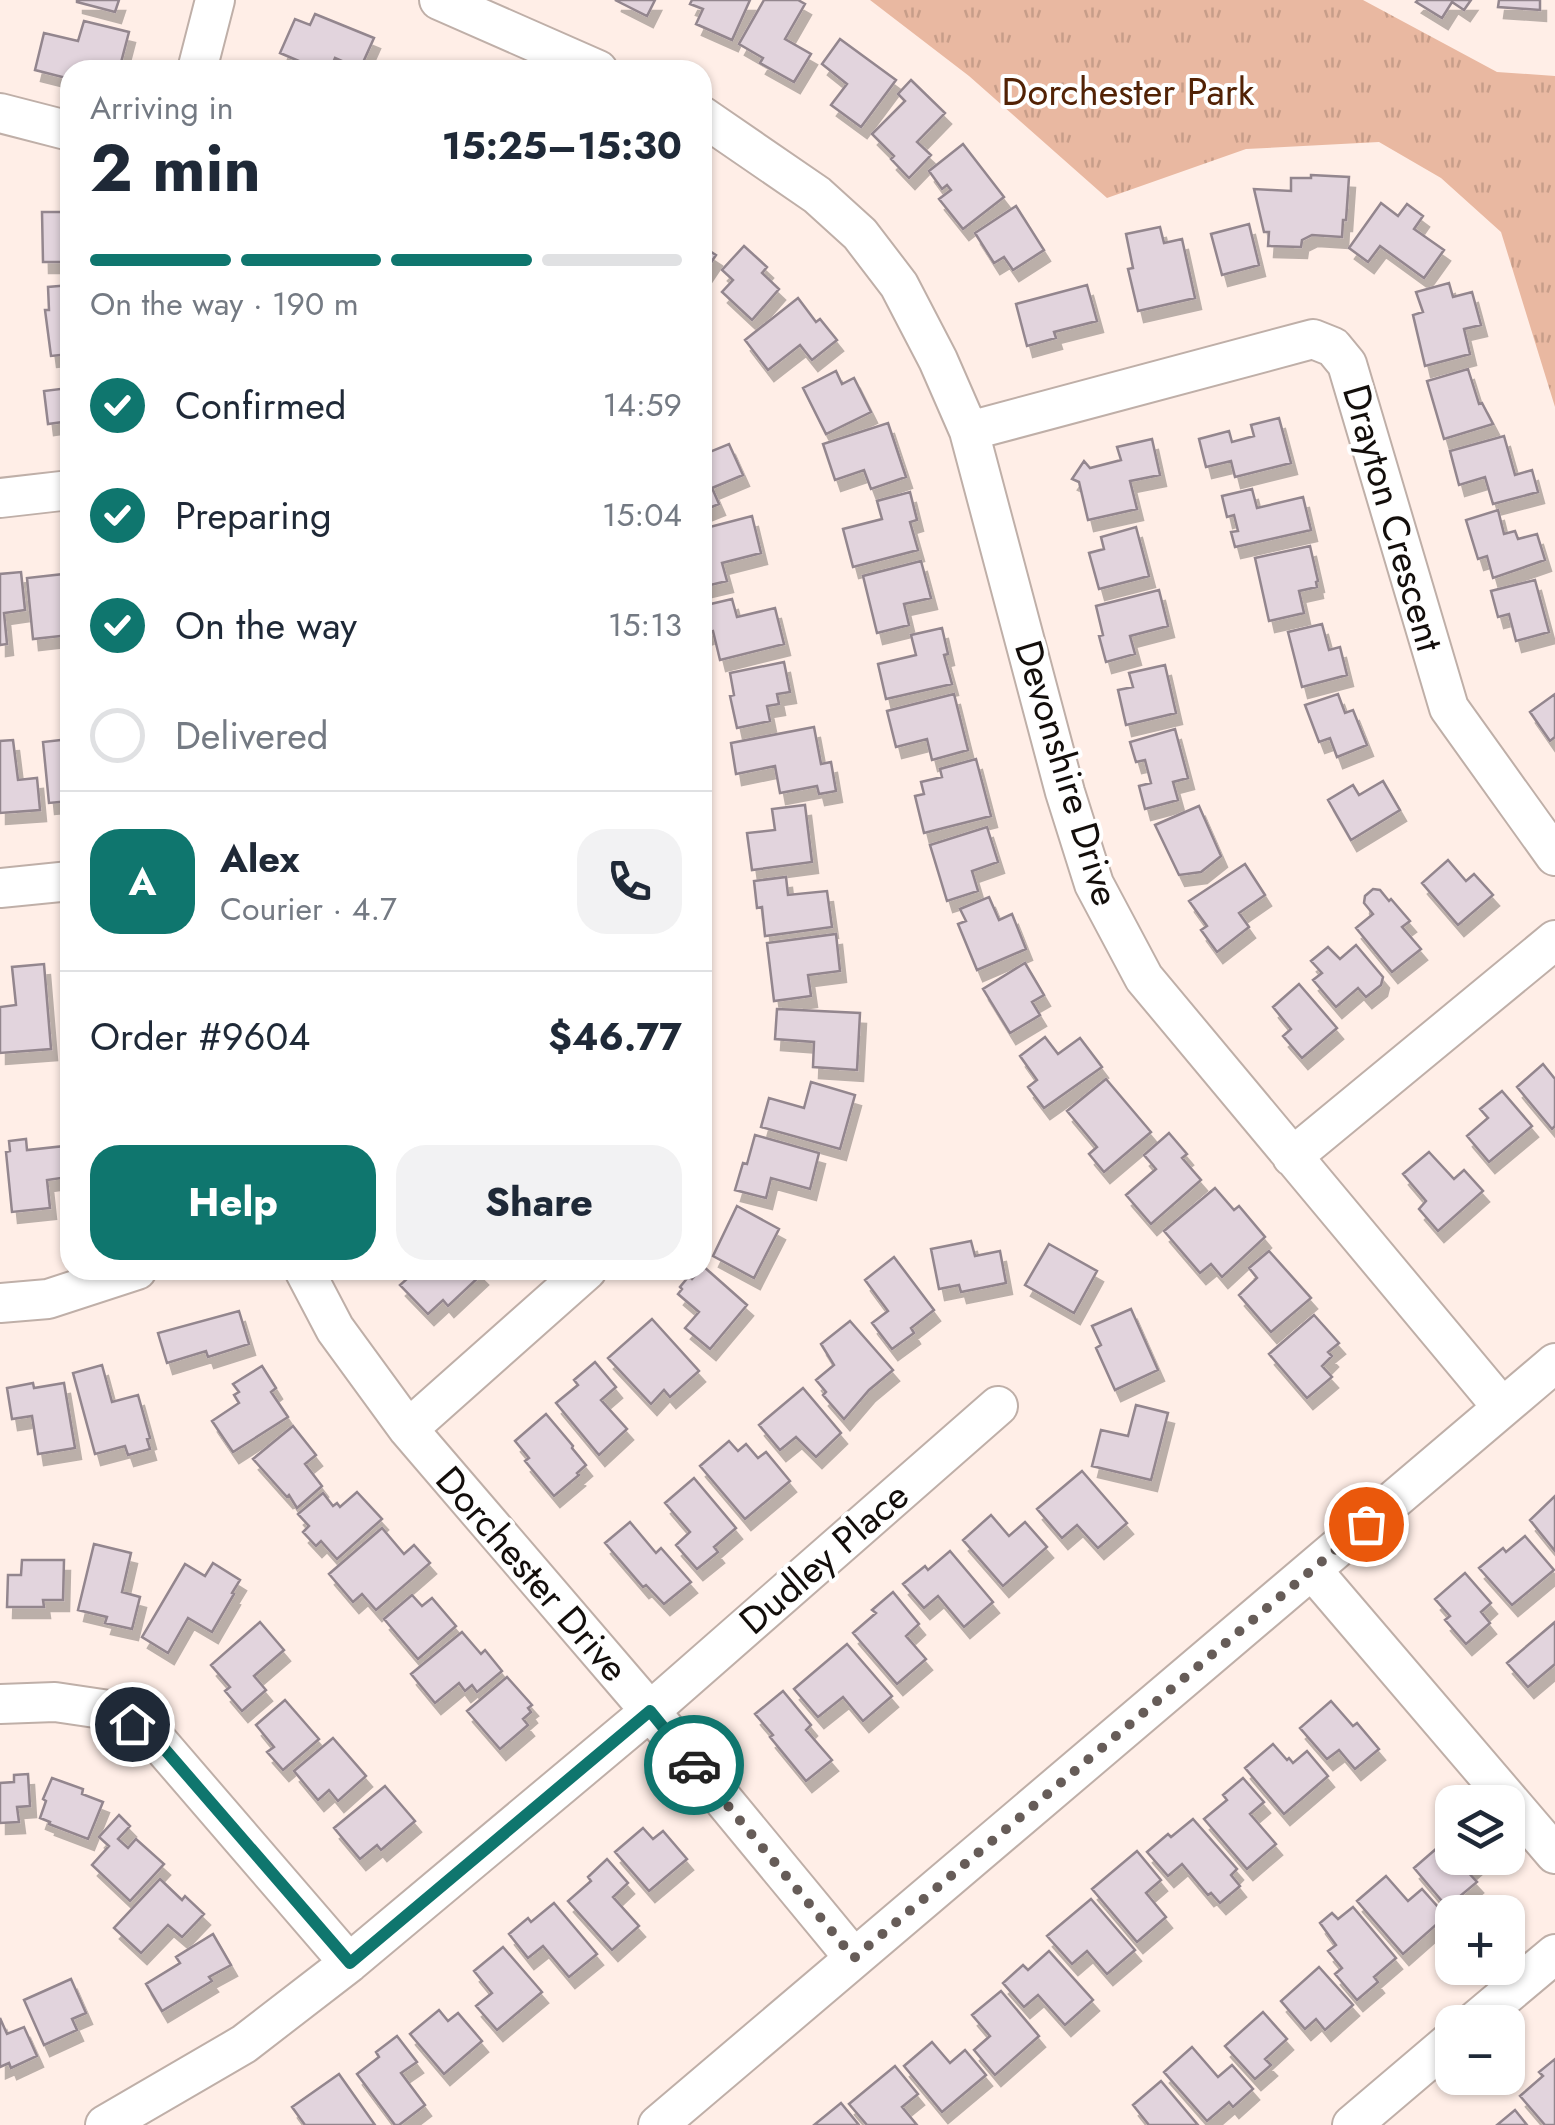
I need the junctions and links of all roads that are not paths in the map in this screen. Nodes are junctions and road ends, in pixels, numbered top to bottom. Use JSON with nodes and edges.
{"nodes":[{"id":1,"x":215,"y":0,"type":"edge"},
{"id":2,"x":439,"y":0,"type":"edge"},
{"id":3,"x":200,"y":60,"type":"edge"},
{"id":4,"x":575,"y":60,"type":"edge"},
{"id":5,"x":0,"y":113,"type":"edge"},
{"id":6,"x":712,"y":123,"type":"edge"},
{"id":7,"x":60,"y":128,"type":"edge"},
{"id":8,"x":968,"y":431,"type":"junction"},
{"id":9,"x":60,"y":491,"type":"edge"},
{"id":10,"x":0,"y":498,"type":"edge"},
{"id":11,"x":1555,"y":856,"type":"edge"},
{"id":12,"x":60,"y":881,"type":"edge"},
{"id":13,"x":0,"y":888,"type":"edge"},
{"id":14,"x":1555,"y":940,"type":"edge"},
{"id":15,"x":1292,"y":1157,"type":"junction"},
{"id":16,"x":106,"y":1280,"type":"edge"},
{"id":17,"x":309,"y":1280,"type":"edge"},
{"id":18,"x":576,"y":1280,"type":"edge"},
{"id":19,"x":0,"y":1303,"type":"edge"},
{"id":20,"x":1555,"y":1363,"type":"edge"},
{"id":21,"x":998,"y":1406,"type":"dead end"},
{"id":22,"x":1502,"y":1408,"type":"junction"},
{"id":23,"x":408,"y":1428,"type":"junction"},
{"id":24,"x":1312,"y":1570,"type":"junction"},
{"id":25,"x":0,"y":1704,"type":"edge"},
{"id":26,"x":650,"y":1711,"type":"junction"},
{"id":27,"x":1555,"y":1854,"type":"edge"},
{"id":28,"x":1555,"y":1954,"type":"edge"},
{"id":29,"x":854,"y":1958,"type":"junction"},
{"id":30,"x":350,"y":1963,"type":"junction"},
{"id":31,"x":1494,"y":2005,"type":"edge"},
{"id":32,"x":1435,"y":2054,"type":"edge"},
{"id":33,"x":104,"y":2125,"type":"edge"},
{"id":34,"x":658,"y":2125,"type":"edge"},
{"id":35,"x":1352,"y":2125,"type":"edge"}],
"edges":[{"from":1,"to":3,"type":"street"},
{"from":2,"to":4,"type":"street"},
{"from":5,"to":7,"type":"street"},
{"from":6,"to":8,"type":"street","name":"Devonshire Drive"},
{"from":8,"to":11,"type":"street","name":"Drayton Crescent"},
{"from":8,"to":15,"type":"street","name":"Devonshire Drive"},
{"from":9,"to":10,"type":"street"},
{"from":12,"to":13,"type":"street"},
{"from":14,"to":15,"type":"street"},
{"from":15,"to":22,"type":"street","name":"Devonshire Drive"},
{"from":16,"to":19,"type":"street"},
{"from":17,"to":23,"type":"street","name":"Dorchester Drive"},
{"from":18,"to":23,"type":"street"},
{"from":20,"to":22,"type":"street"},
{"from":21,"to":26,"type":"street","name":"Dudley Place"},
{"from":22,"to":24,"type":"street"},
{"from":23,"to":26,"type":"street","name":"Dorchester Drive"},
{"from":24,"to":27,"type":"street"},
{"from":24,"to":29,"type":"street"},
{"from":25,"to":30,"type":"street"},
{"from":26,"to":29,"type":"street","name":"Dorchester Drive"},
{"from":26,"to":30,"type":"street","name":"Dudley Place"},
{"from":28,"to":31,"type":"street"},
{"from":29,"to":34,"type":"street"},
{"from":30,"to":33,"type":"street","name":"Dudley Place"},
{"from":32,"to":35,"type":"street"}]}
